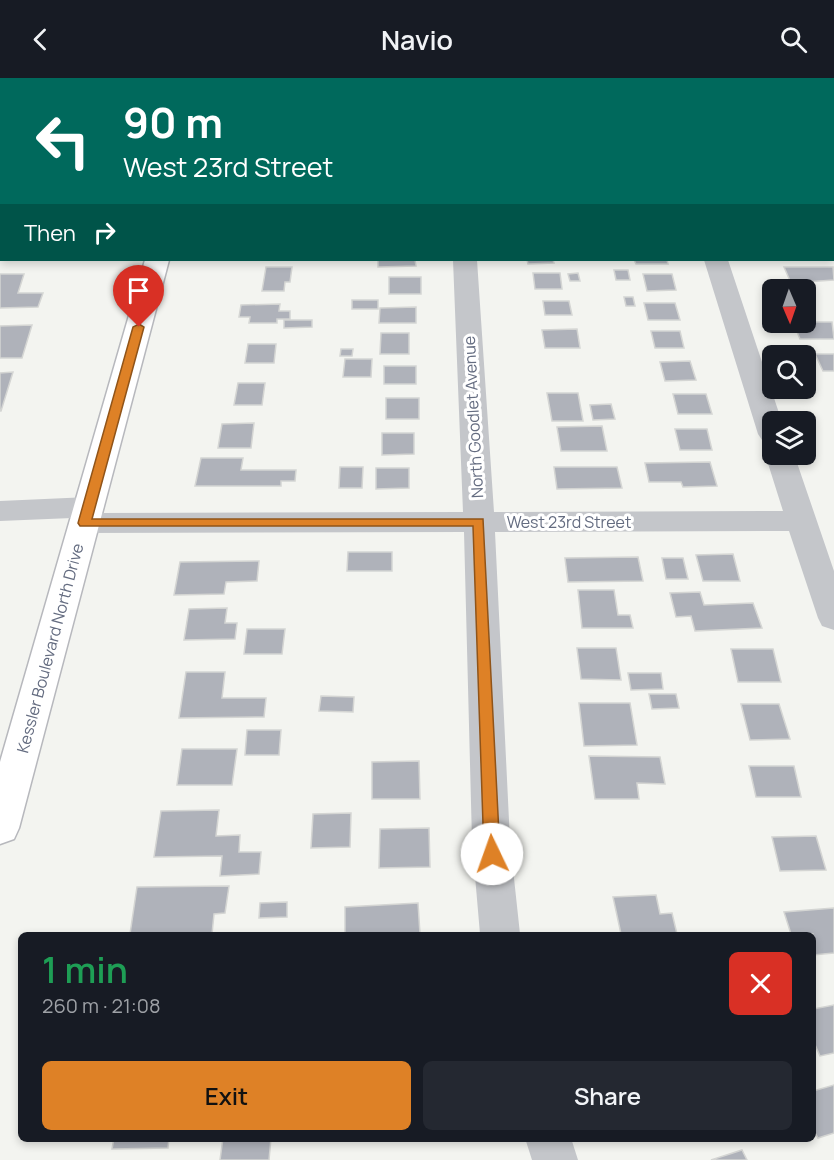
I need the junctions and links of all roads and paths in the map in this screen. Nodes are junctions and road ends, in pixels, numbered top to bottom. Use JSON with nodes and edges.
{"nodes":[{"id":1,"x":157,"y":261,"type":"edge"},
{"id":2,"x":465,"y":261,"type":"edge"},
{"id":3,"x":716,"y":261,"type":"edge"},
{"id":4,"x":765,"y":411,"type":"edge"},
{"id":5,"x":783,"y":465,"type":"edge"},
{"id":6,"x":0,"y":511,"type":"edge"},
{"id":7,"x":87,"y":515,"type":"junction"},
{"id":8,"x":801,"y":521,"type":"junction"},
{"id":9,"x":479,"y":522,"type":"junction"},
{"id":10,"x":834,"y":618,"type":"edge"},
{"id":11,"x":0,"y":828,"type":"edge"},
{"id":12,"x":500,"y":932,"type":"edge"},
{"id":13,"x":549,"y":1142,"type":"edge"},
{"id":14,"x":555,"y":1160,"type":"edge"}],
"edges":[{"from":1,"to":7,"type":"main road","name":"Kessler Boulevard North Drive"},
{"from":2,"to":9,"type":"street","name":"North Goodlet Avenue"},
{"from":3,"to":4,"type":"street"},
{"from":5,"to":8,"type":"street"},
{"from":6,"to":7,"type":"street","name":"West 23rd Street"},
{"from":7,"to":9,"type":"street","name":"West 23rd Street"},
{"from":7,"to":11,"type":"main road","name":"Kessler Boulevard North Drive"},
{"from":8,"to":9,"type":"street","name":"West 23rd Street"},
{"from":8,"to":10,"type":"street"},
{"from":9,"to":12,"type":"street","name":"North Goodlet Avenue"},
{"from":13,"to":14,"type":"street"}]}
